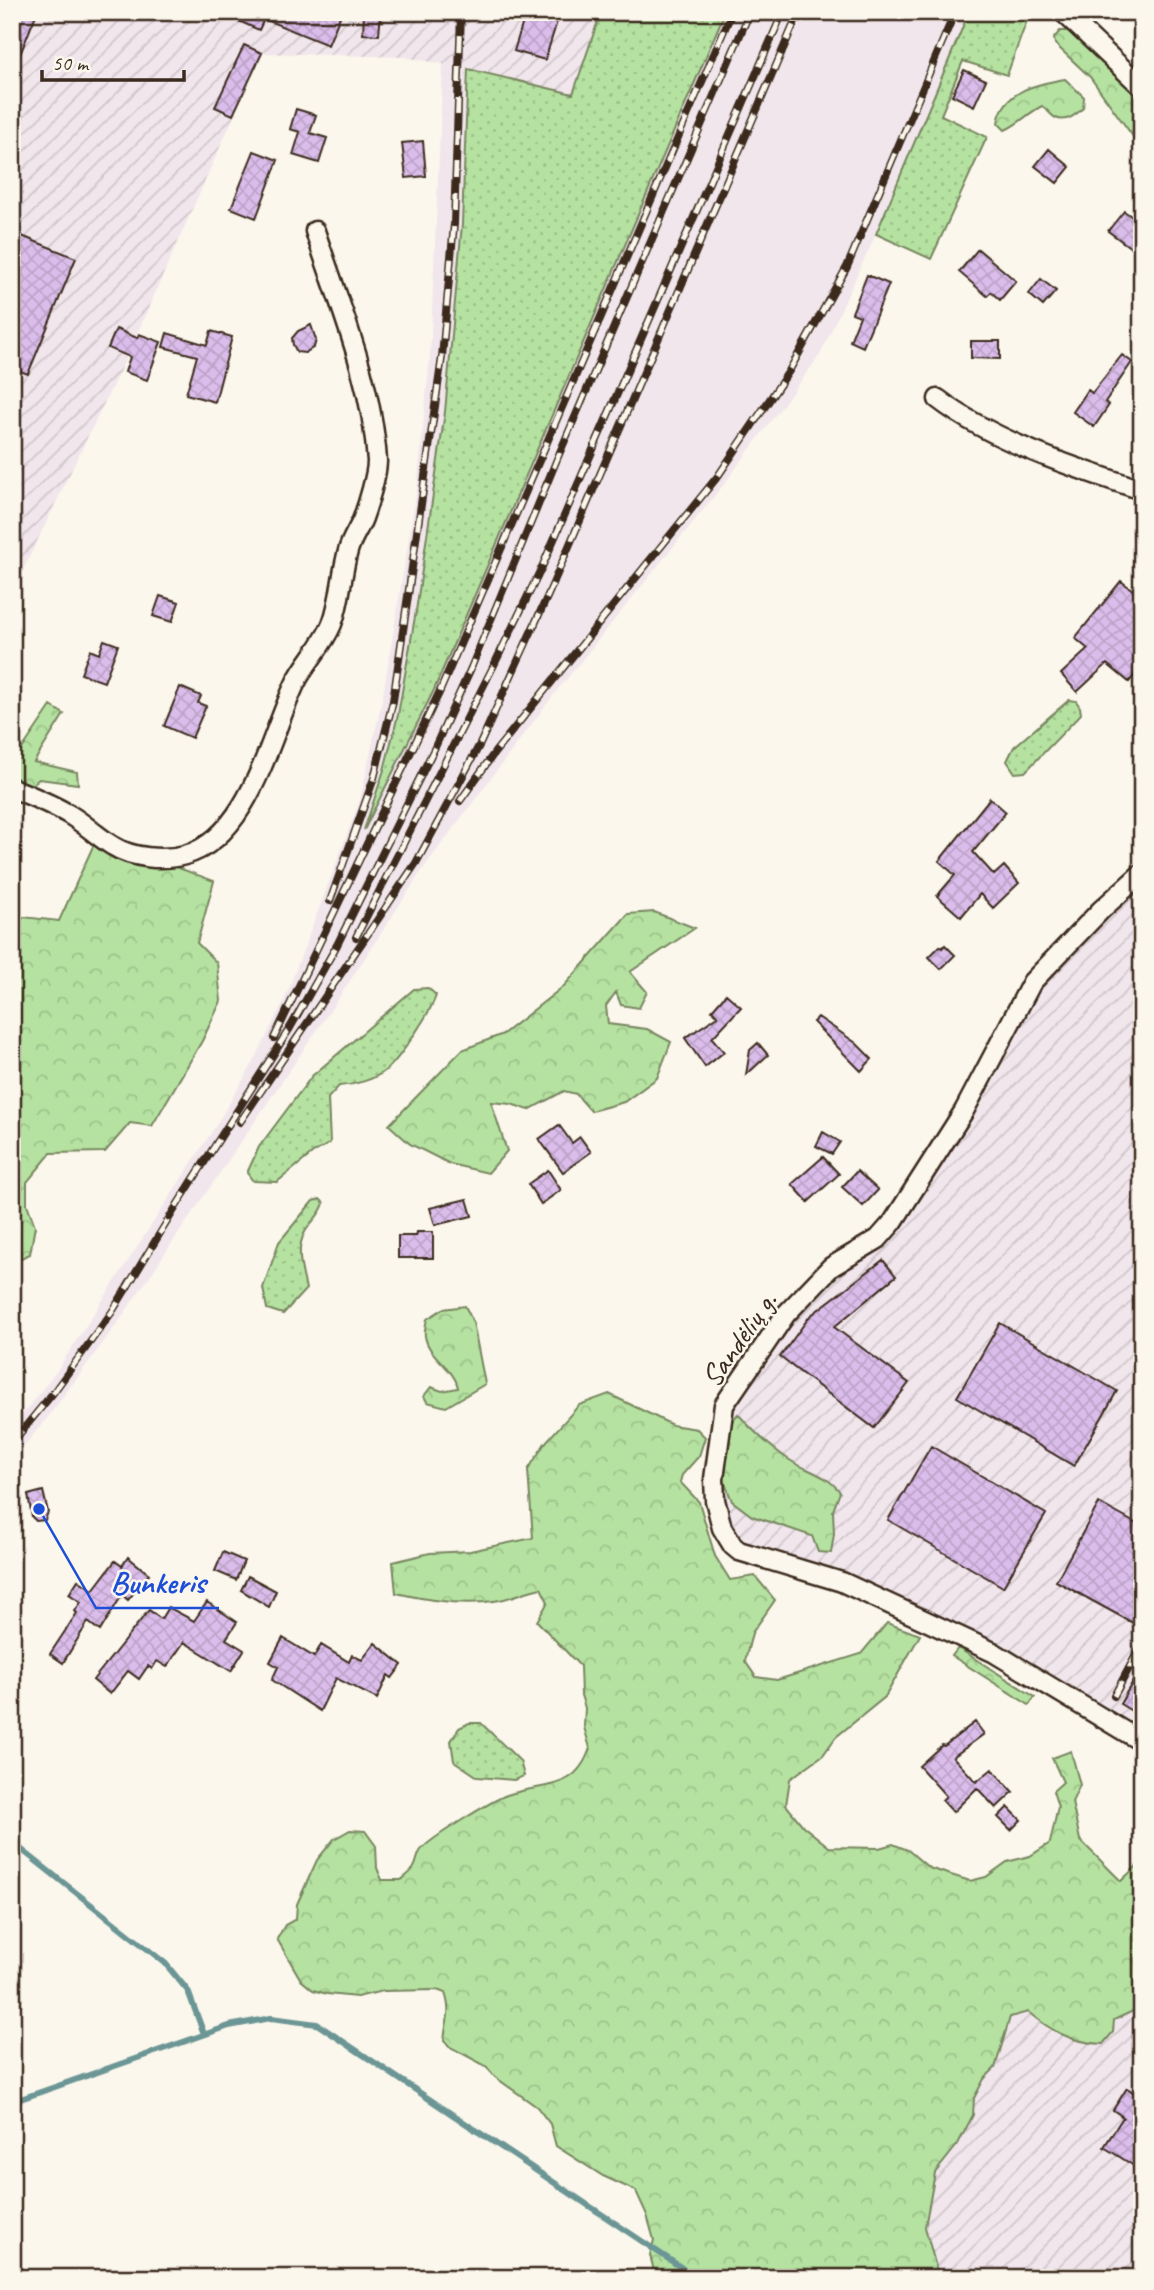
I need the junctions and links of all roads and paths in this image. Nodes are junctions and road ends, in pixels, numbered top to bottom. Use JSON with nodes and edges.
{"nodes":[{"id":1,"x":1063,"y":12,"type":"edge"},
{"id":2,"x":1142,"y":87,"type":"edge"},
{"id":3,"x":315,"y":231,"type":"dead end"},
{"id":4,"x":939,"y":399,"type":"dead end"},
{"id":5,"x":1142,"y":490,"type":"edge"},
{"id":6,"x":12,"y":788,"type":"edge"},
{"id":7,"x":1142,"y":873,"type":"edge"},
{"id":8,"x":1142,"y":1742,"type":"edge"}],
"edges":[{"from":1,"to":2,"type":"street"},
{"from":3,"to":6,"type":"street"},
{"from":4,"to":5,"type":"street"},
{"from":7,"to":8,"type":"street","name":"Sandėlių g."}]}
